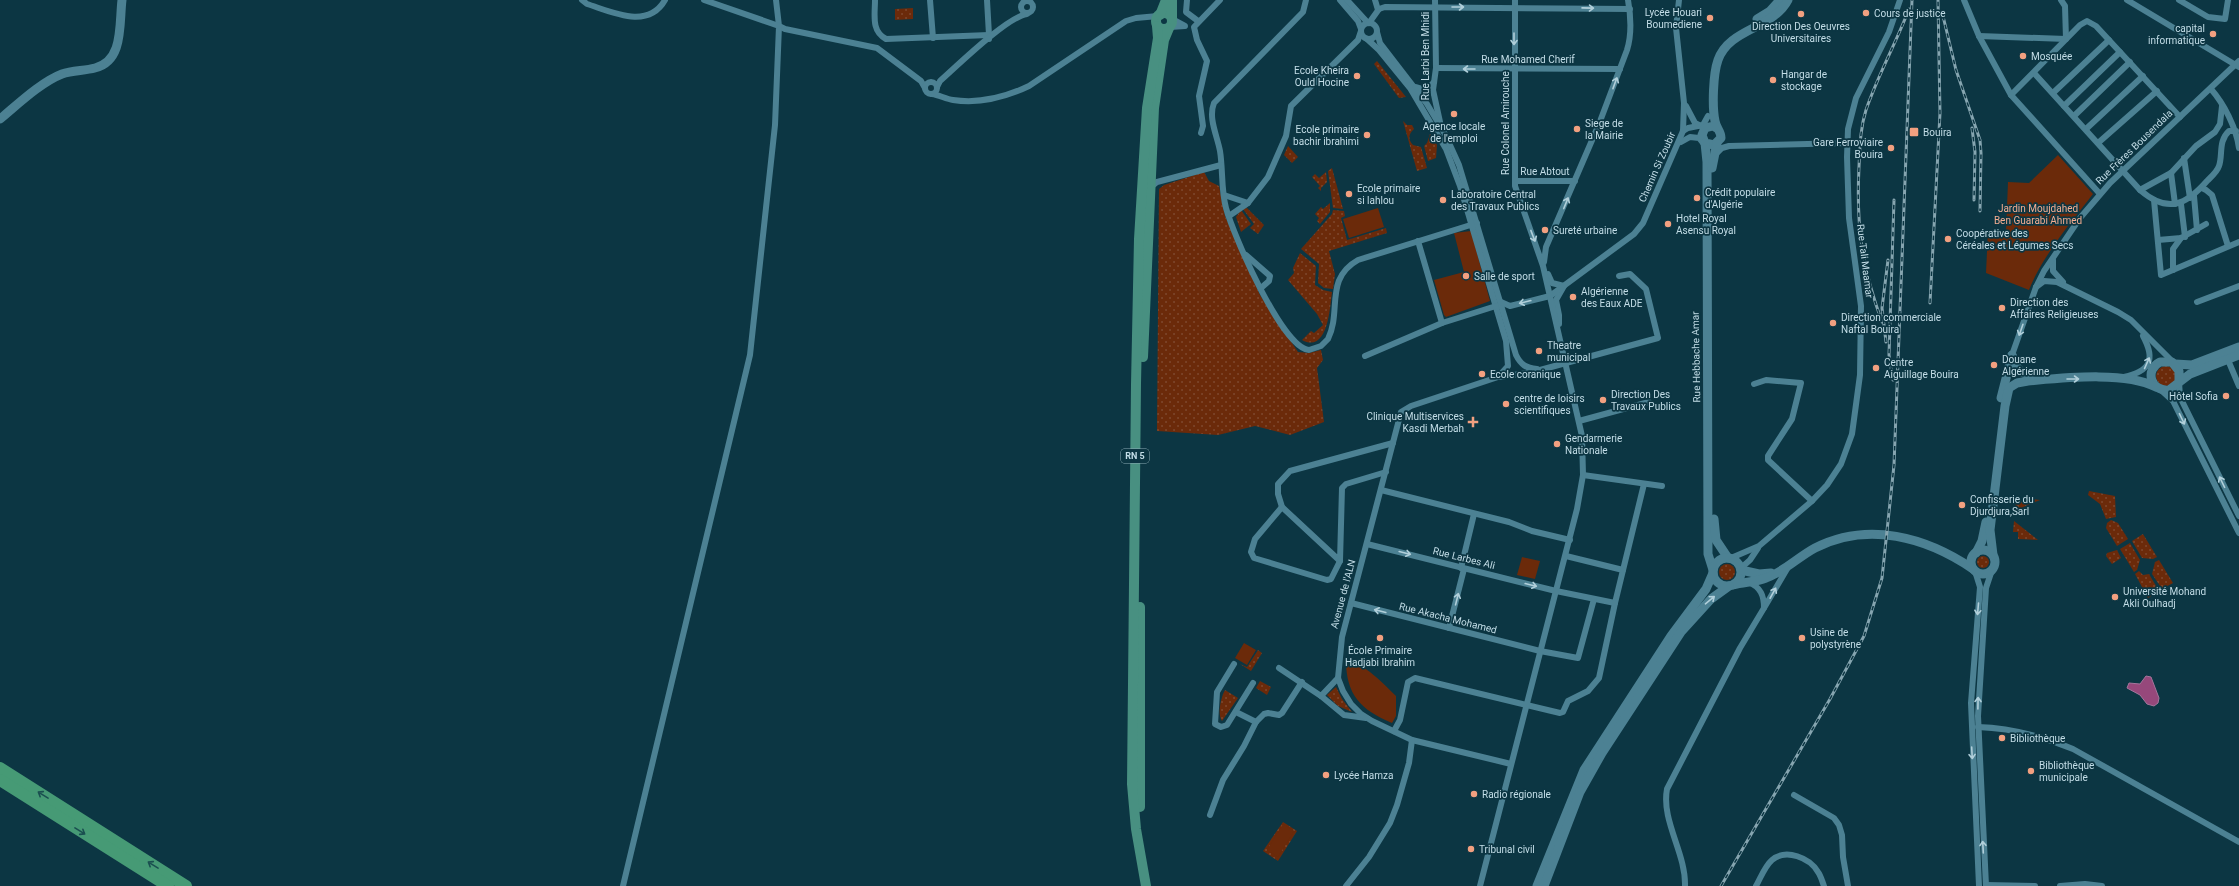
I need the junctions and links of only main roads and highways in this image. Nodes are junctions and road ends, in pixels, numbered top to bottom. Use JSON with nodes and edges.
{"nodes":[{"id":1,"x":122,"y":0,"type":"edge"},
{"id":2,"x":1166,"y":0,"type":"edge"},
{"id":3,"x":1172,"y":0,"type":"edge"},
{"id":4,"x":1780,"y":0,"type":"edge"},
{"id":5,"x":1788,"y":0,"type":"edge"},
{"id":6,"x":1158,"y":20,"type":"junction"},
{"id":7,"x":1171,"y":23,"type":"junction"},
{"id":8,"x":0,"y":119,"type":"edge"},
{"id":9,"x":1704,"y":127,"type":"junction"},
{"id":10,"x":1719,"y":135,"type":"junction"},
{"id":11,"x":1701,"y":141,"type":"junction"},
{"id":12,"x":2239,"y":347,"type":"edge"},
{"id":13,"x":2239,"y":355,"type":"edge"},
{"id":14,"x":2175,"y":364,"type":"junction"},
{"id":15,"x":2057,"y":379,"type":"junction"},
{"id":16,"x":2179,"y":382,"type":"junction"},
{"id":17,"x":2158,"y":388,"type":"junction"},
{"id":18,"x":1975,"y":553,"type":"junction"},
{"id":19,"x":1708,"y":554,"type":"junction"},
{"id":20,"x":1947,"y":554,"type":"junction"},
{"id":21,"x":1993,"y":555,"type":"junction"},
{"id":22,"x":1730,"y":558,"type":"junction"},
{"id":23,"x":1741,"y":569,"type":"junction"},
{"id":24,"x":1974,"y":570,"type":"junction"},
{"id":25,"x":1713,"y":571,"type":"junction"},
{"id":26,"x":1778,"y":572,"type":"junction"},
{"id":27,"x":1731,"y":585,"type":"junction"},
{"id":28,"x":1699,"y":600,"type":"junction"},
{"id":29,"x":0,"y":768,"type":"edge"},
{"id":30,"x":0,"y":780,"type":"edge"},
{"id":31,"x":168,"y":886,"type":"edge"},
{"id":32,"x":186,"y":886,"type":"edge"},
{"id":33,"x":1146,"y":886,"type":"edge"},
{"id":34,"x":1152,"y":886,"type":"edge"},
{"id":35,"x":1537,"y":886,"type":"edge"},
{"id":36,"x":1544,"y":886,"type":"edge"}],
"edges":[{"from":1,"to":8,"type":"main road"},
{"from":2,"to":6,"type":"main road","number":"RN 5"},
{"from":3,"to":7,"type":"main road","number":"RN 5"},
{"from":4,"to":9,"type":"main road"},
{"from":5,"to":10,"type":"main road","name":"Rue Hebbache Amar"},
{"from":6,"to":7,"type":"main road"},
{"from":6,"to":7,"type":"main road"},
{"from":6,"to":33,"type":"main road","number":"RN 5"},
{"from":7,"to":34,"type":"main road","number":"RN 5"},
{"from":9,"to":10,"type":"main road"},
{"from":9,"to":11,"type":"main road"},
{"from":10,"to":11,"type":"main road"},
{"from":10,"to":22,"type":"main road","name":"Rue Hebbache Amar"},
{"from":11,"to":19,"type":"main road","name":"Rue Hebbache Amar"},
{"from":12,"to":14,"type":"main road"},
{"from":13,"to":16,"type":"main road"},
{"from":14,"to":16,"type":"main road"},
{"from":14,"to":17,"type":"main road"},
{"from":15,"to":17,"type":"main road","one_way":true},
{"from":15,"to":18,"type":"main road"},
{"from":15,"to":21,"type":"main road"},
{"from":16,"to":17,"type":"main road"},
{"from":18,"to":20,"type":"main road"},
{"from":18,"to":21,"type":"main road"},
{"from":18,"to":24,"type":"main road"},
{"from":19,"to":25,"type":"main road","name":"Rue Hebbache Amar"},
{"from":19,"to":28,"type":"main road"},
{"from":20,"to":24,"type":"main road"},
{"from":20,"to":26,"type":"main road"},
{"from":21,"to":24,"type":"main road"},
{"from":22,"to":23,"type":"main road"},
{"from":22,"to":25,"type":"main road"},
{"from":23,"to":26,"type":"main road"},
{"from":23,"to":27,"type":"main road"},
{"from":25,"to":27,"type":"main road"},
{"from":25,"to":28,"type":"main road"},
{"from":26,"to":27,"type":"main road"},
{"from":36,"to":27,"type":"main road","one_way":true},
{"from":28,"to":35,"type":"main road"},
{"from":32,"to":29,"type":"highway","one_way":true},
{"from":30,"to":31,"type":"highway","one_way":true}]}
